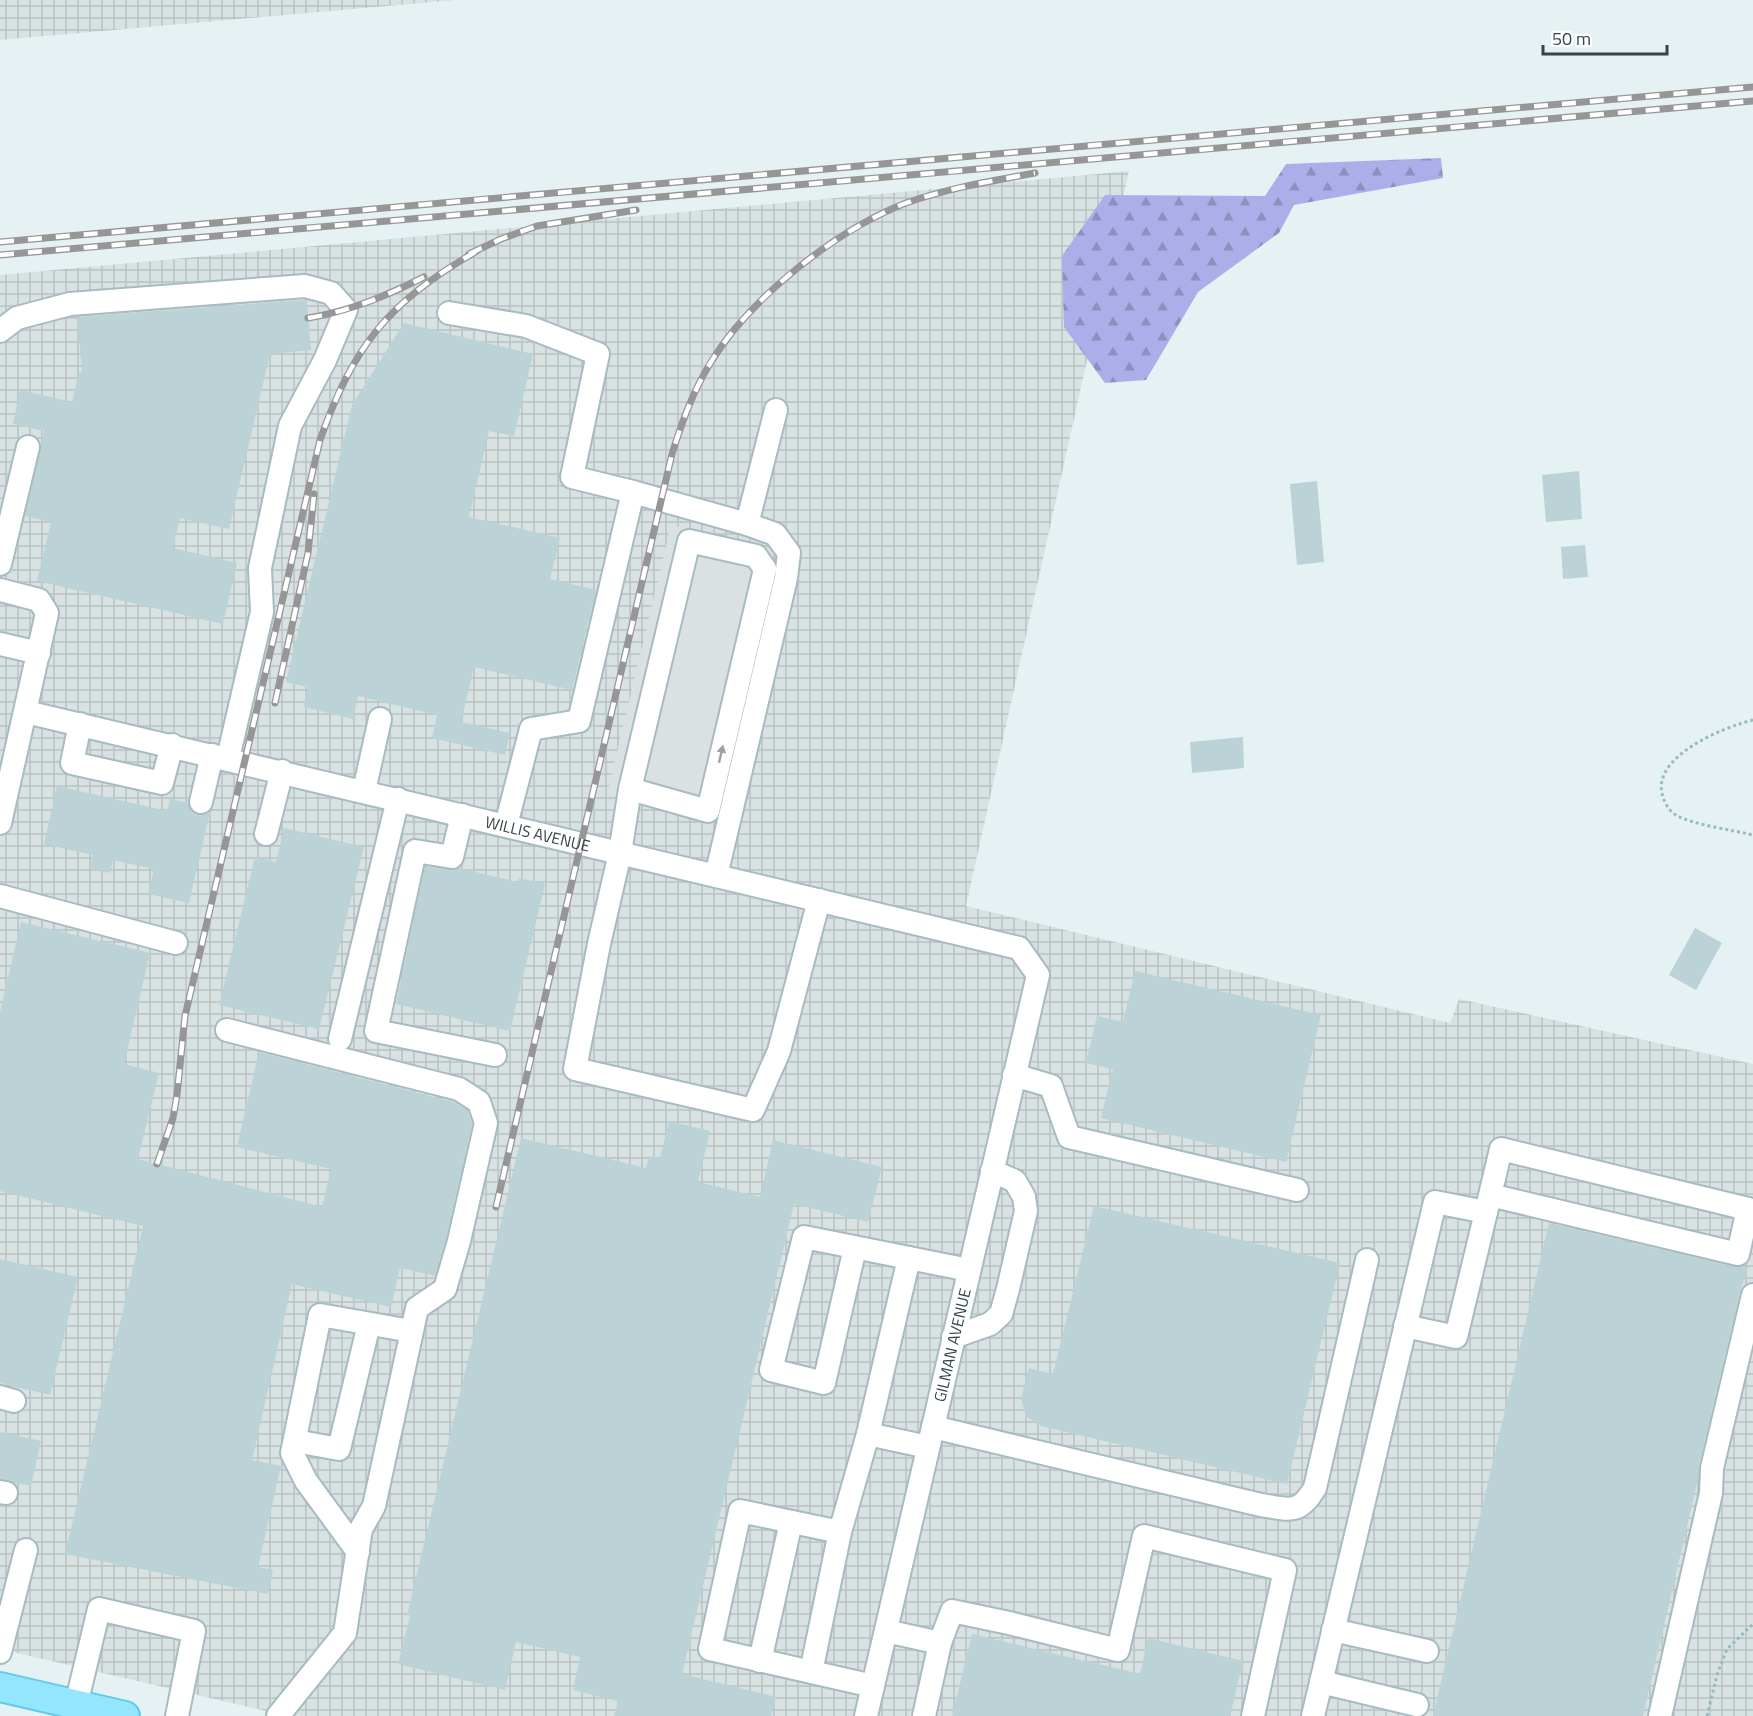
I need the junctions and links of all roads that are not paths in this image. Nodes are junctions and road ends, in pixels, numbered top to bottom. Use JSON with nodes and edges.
{"nodes":[{"id":1,"x":450,"y":313,"type":"dead end"},
{"id":2,"x":0,"y":331,"type":"edge"},
{"id":3,"x":776,"y":410,"type":"dead end"},
{"id":4,"x":28,"y":447,"type":"dead end"},
{"id":5,"x":633,"y":492,"type":"junction"},
{"id":6,"x":747,"y":524,"type":"junction"},
{"id":7,"x":0,"y":564,"type":"edge"},
{"id":8,"x":0,"y":590,"type":"edge"},
{"id":9,"x":0,"y":644,"type":"edge"},
{"id":10,"x":39,"y":653,"type":"junction"},
{"id":11,"x":26,"y":712,"type":"junction"},
{"id":12,"x":380,"y":719,"type":"dead end"},
{"id":13,"x":80,"y":724,"type":"junction"},
{"id":14,"x":172,"y":746,"type":"junction"},
{"id":15,"x":220,"y":756,"type":"junction"},
{"id":16,"x":282,"y":771,"type":"junction"},
{"id":17,"x":630,"y":789,"type":"junction"},
{"id":18,"x":364,"y":791,"type":"junction"},
{"id":19,"x":3,"y":794,"type":"edge"},
{"id":20,"x":398,"y":799,"type":"junction"},
{"id":21,"x":201,"y":802,"type":"dead end"},
{"id":22,"x":462,"y":815,"type":"junction"},
{"id":23,"x":0,"y":823,"type":"edge"},
{"id":24,"x":506,"y":825,"type":"junction"},
{"id":25,"x":266,"y":834,"type":"dead end"},
{"id":26,"x":620,"y":853,"type":"junction"},
{"id":27,"x":716,"y":876,"type":"junction"},
{"id":28,"x":0,"y":896,"type":"edge"},
{"id":29,"x":819,"y":900,"type":"junction"},
{"id":30,"x":176,"y":943,"type":"dead end"},
{"id":31,"x":1038,"y":975,"type":"joint"},
{"id":32,"x":227,"y":1030,"type":"dead end"},
{"id":33,"x":340,"y":1039,"type":"dead end"},
{"id":34,"x":495,"y":1055,"type":"dead end"},
{"id":35,"x":1014,"y":1075,"type":"junction"},
{"id":36,"x":992,"y":1171,"type":"junction"},
{"id":37,"x":1297,"y":1190,"type":"dead end"},
{"id":38,"x":1488,"y":1204,"type":"junction"},
{"id":39,"x":855,"y":1248,"type":"junction"},
{"id":40,"x":909,"y":1258,"type":"junction"},
{"id":41,"x":1746,"y":1258,"type":"edge"},
{"id":42,"x":1367,"y":1260,"type":"dead end"},
{"id":43,"x":969,"y":1270,"type":"junction"},
{"id":44,"x":1753,"y":1295,"type":"edge"},
{"id":45,"x":369,"y":1324,"type":"junction"},
{"id":46,"x":1405,"y":1326,"type":"junction"},
{"id":47,"x":411,"y":1331,"type":"junction"},
{"id":48,"x":953,"y":1337,"type":"junction"},
{"id":49,"x":868,"y":1434,"type":"junction"},
{"id":50,"x":930,"y":1437,"type":"junction"},
{"id":51,"x":295,"y":1441,"type":"junction"},
{"id":52,"x":791,"y":1522,"type":"junction"},
{"id":53,"x":840,"y":1532,"type":"junction"},
{"id":54,"x":26,"y":1550,"type":"dead end"},
{"id":55,"x":358,"y":1552,"type":"junction"},
{"id":56,"x":1333,"y":1630,"type":"junction"},
{"id":57,"x":886,"y":1631,"type":"junction"},
{"id":58,"x":940,"y":1643,"type":"junction"},
{"id":59,"x":1427,"y":1651,"type":"dead end"},
{"id":60,"x":0,"y":1652,"type":"edge"},
{"id":61,"x":760,"y":1661,"type":"junction"},
{"id":62,"x":811,"y":1672,"type":"junction"},
{"id":63,"x":1321,"y":1682,"type":"junction"},
{"id":64,"x":873,"y":1686,"type":"junction"},
{"id":65,"x":0,"y":1687,"type":"edge"},
{"id":66,"x":76,"y":1705,"type":"junction"},
{"id":67,"x":1417,"y":1705,"type":"dead end"},
{"id":68,"x":125,"y":1716,"type":"edge"},
{"id":69,"x":177,"y":1716,"type":"edge"},
{"id":70,"x":278,"y":1716,"type":"edge"},
{"id":71,"x":866,"y":1716,"type":"edge"},
{"id":72,"x":924,"y":1716,"type":"edge"},
{"id":73,"x":1253,"y":1716,"type":"edge"},
{"id":74,"x":1313,"y":1716,"type":"edge"},
{"id":75,"x":1660,"y":1716,"type":"edge"}],
"edges":[{"from":1,"to":5,"type":"street"},
{"from":2,"to":15,"type":"street"},
{"from":3,"to":6,"type":"street"},
{"from":4,"to":7,"type":"street"},
{"from":5,"to":6,"type":"street"},
{"from":5,"to":24,"type":"street"},
{"from":6,"to":27,"type":"street"},
{"from":8,"to":10,"type":"street"},
{"from":9,"to":10,"type":"street"},
{"from":10,"to":11,"type":"street"},
{"from":11,"to":13,"type":"street","name":"WILLIS AVENUE"},
{"from":11,"to":19,"type":"street"},
{"from":12,"to":18,"type":"street"},
{"from":13,"to":14,"type":"street","name":"WILLIS AVENUE"},
{"from":13,"to":14,"type":"street"},
{"from":14,"to":15,"type":"street","name":"WILLIS AVENUE"},
{"from":15,"to":16,"type":"street","name":"WILLIS AVENUE"},
{"from":15,"to":21,"type":"street"},
{"from":16,"to":18,"type":"street","name":"WILLIS AVENUE"},
{"from":16,"to":25,"type":"street"},
{"from":17,"to":17,"type":"street","one_way":true},
{"from":17,"to":26,"type":"street"},
{"from":18,"to":20,"type":"street","name":"WILLIS AVENUE"},
{"from":19,"to":23,"type":"street"},
{"from":20,"to":22,"type":"street","name":"WILLIS AVENUE"},
{"from":20,"to":33,"type":"street"},
{"from":22,"to":24,"type":"street","name":"WILLIS AVENUE"},
{"from":22,"to":34,"type":"street"},
{"from":24,"to":26,"type":"street","name":"WILLIS AVENUE"},
{"from":26,"to":27,"type":"street","name":"WILLIS AVENUE"},
{"from":26,"to":29,"type":"street"},
{"from":27,"to":29,"type":"street","name":"WILLIS AVENUE"},
{"from":28,"to":30,"type":"street"},
{"from":29,"to":31,"type":"street","name":"WILLIS AVENUE"},
{"from":31,"to":35,"type":"street","name":"GILMAN AVENUE"},
{"from":32,"to":47,"type":"street"},
{"from":35,"to":36,"type":"street","name":"GILMAN AVENUE"},
{"from":35,"to":37,"type":"street"},
{"from":36,"to":43,"type":"street","name":"GILMAN AVENUE"},
{"from":36,"to":48,"type":"street"},
{"from":38,"to":41,"type":"street"},
{"from":38,"to":41,"type":"street"},
{"from":38,"to":46,"type":"street"},
{"from":38,"to":46,"type":"street"},
{"from":39,"to":39,"type":"street"},
{"from":39,"to":40,"type":"street"},
{"from":40,"to":43,"type":"street"},
{"from":40,"to":49,"type":"street"},
{"from":42,"to":50,"type":"street"},
{"from":43,"to":48,"type":"street","name":"GILMAN AVENUE"},
{"from":44,"to":75,"type":"street"},
{"from":45,"to":47,"type":"street"},
{"from":45,"to":51,"type":"street"},
{"from":45,"to":51,"type":"street"},
{"from":46,"to":56,"type":"street"},
{"from":47,"to":55,"type":"street"},
{"from":48,"to":50,"type":"street","name":"GILMAN AVENUE"},
{"from":49,"to":50,"type":"street"},
{"from":49,"to":53,"type":"street"},
{"from":50,"to":57,"type":"street","name":"GILMAN AVENUE"},
{"from":51,"to":55,"type":"street"},
{"from":52,"to":53,"type":"street"},
{"from":52,"to":61,"type":"street"},
{"from":52,"to":61,"type":"street"},
{"from":53,"to":62,"type":"street"},
{"from":54,"to":60,"type":"street"},
{"from":55,"to":70,"type":"street"},
{"from":56,"to":59,"type":"street"},
{"from":56,"to":63,"type":"street"},
{"from":57,"to":58,"type":"street"},
{"from":57,"to":64,"type":"street","name":"GILMAN AVENUE"},
{"from":58,"to":72,"type":"street"},
{"from":58,"to":73,"type":"street"},
{"from":61,"to":62,"type":"street"},
{"from":62,"to":64,"type":"street"},
{"from":63,"to":67,"type":"street"},
{"from":63,"to":74,"type":"street"},
{"from":64,"to":71,"type":"street","name":"GILMAN AVENUE"},
{"from":65,"to":66,"type":"main road"},
{"from":66,"to":68,"type":"main road"},
{"from":66,"to":69,"type":"street"}]}
